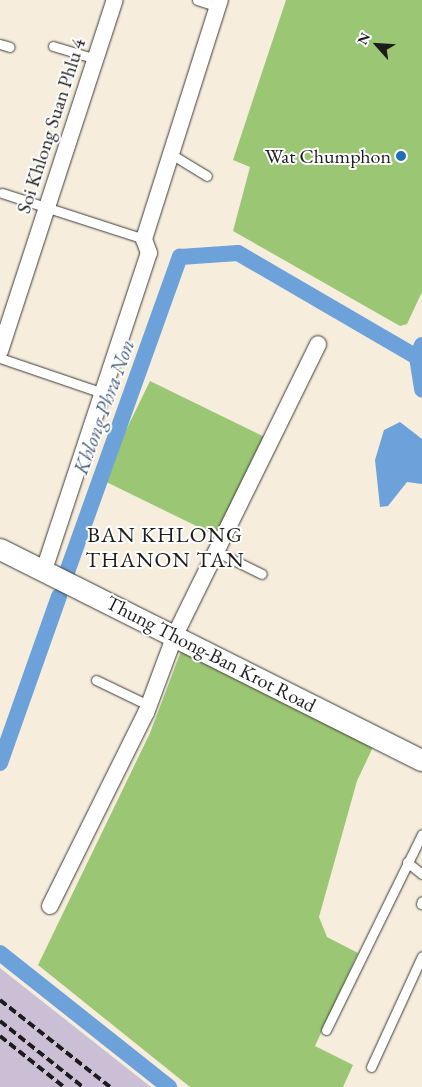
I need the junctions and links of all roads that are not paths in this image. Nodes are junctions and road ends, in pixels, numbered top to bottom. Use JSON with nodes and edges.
{"nodes":[{"id":1,"x":115,"y":0,"type":"edge"},
{"id":2,"x":196,"y":0,"type":"edge"},
{"id":3,"x":219,"y":4,"type":"edge"},
{"id":4,"x":0,"y":44,"type":"edge"},
{"id":5,"x":52,"y":46,"type":"dead end"},
{"id":6,"x":10,"y":47,"type":"dead end"},
{"id":7,"x":96,"y":59,"type":"junction"},
{"id":8,"x":171,"y":154,"type":"junction"},
{"id":9,"x":207,"y":176,"type":"dead end"},
{"id":10,"x":2,"y":193,"type":"dead end"},
{"id":11,"x":47,"y":208,"type":"junction"},
{"id":12,"x":144,"y":239,"type":"junction"},
{"id":13,"x":318,"y":344,"type":"dead end"},
{"id":14,"x":0,"y":351,"type":"edge"},
{"id":15,"x":0,"y":358,"type":"edge"},
{"id":16,"x":103,"y":393,"type":"junction"},
{"id":17,"x":0,"y":549,"type":"edge"},
{"id":18,"x":215,"y":551,"type":"junction"},
{"id":19,"x":44,"y":570,"type":"junction"},
{"id":20,"x":262,"y":574,"type":"dead end"},
{"id":21,"x":175,"y":636,"type":"junction"},
{"id":22,"x":96,"y":680,"type":"dead end"},
{"id":23,"x":148,"y":705,"type":"junction"},
{"id":24,"x":422,"y":760,"type":"edge"},
{"id":25,"x":422,"y":834,"type":"edge"},
{"id":26,"x":407,"y":862,"type":"junction"},
{"id":27,"x":422,"y":874,"type":"edge"},
{"id":28,"x":50,"y":906,"type":"dead end"},
{"id":29,"x":422,"y":956,"type":"edge"},
{"id":30,"x":326,"y":1030,"type":"dead end"},
{"id":31,"x":371,"y":1067,"type":"dead end"}],
"edges":[{"from":1,"to":7,"type":"street","name":"Soi Khlong Suan Phlu 4"},
{"from":2,"to":3,"type":"lane"},
{"from":3,"to":8,"type":"street"},
{"from":4,"to":6,"type":"lane"},
{"from":5,"to":7,"type":"lane"},
{"from":7,"to":11,"type":"street","name":"Soi Khlong Suan Phlu 4"},
{"from":8,"to":9,"type":"lane"},
{"from":8,"to":12,"type":"street"},
{"from":10,"to":11,"type":"lane"},
{"from":11,"to":12,"type":"lane"},
{"from":11,"to":14,"type":"street","name":"Soi Khlong Suan Phlu 4"},
{"from":12,"to":16,"type":"street"},
{"from":13,"to":18,"type":"street"},
{"from":15,"to":16,"type":"lane"},
{"from":16,"to":19,"type":"street"},
{"from":17,"to":19,"type":"street","name":"Thung Thong-Ban Krot Road"},
{"from":18,"to":20,"type":"lane"},
{"from":18,"to":21,"type":"street"},
{"from":19,"to":21,"type":"street","name":"Thung Thong-Ban Krot Road"},
{"from":21,"to":23,"type":"street"},
{"from":21,"to":24,"type":"street","name":"Thung Thong-Ban Krot Road"},
{"from":22,"to":23,"type":"lane"},
{"from":23,"to":28,"type":"street"},
{"from":25,"to":26,"type":"lane"},
{"from":26,"to":27,"type":"lane"},
{"from":26,"to":30,"type":"lane"},
{"from":29,"to":31,"type":"lane"}]}
